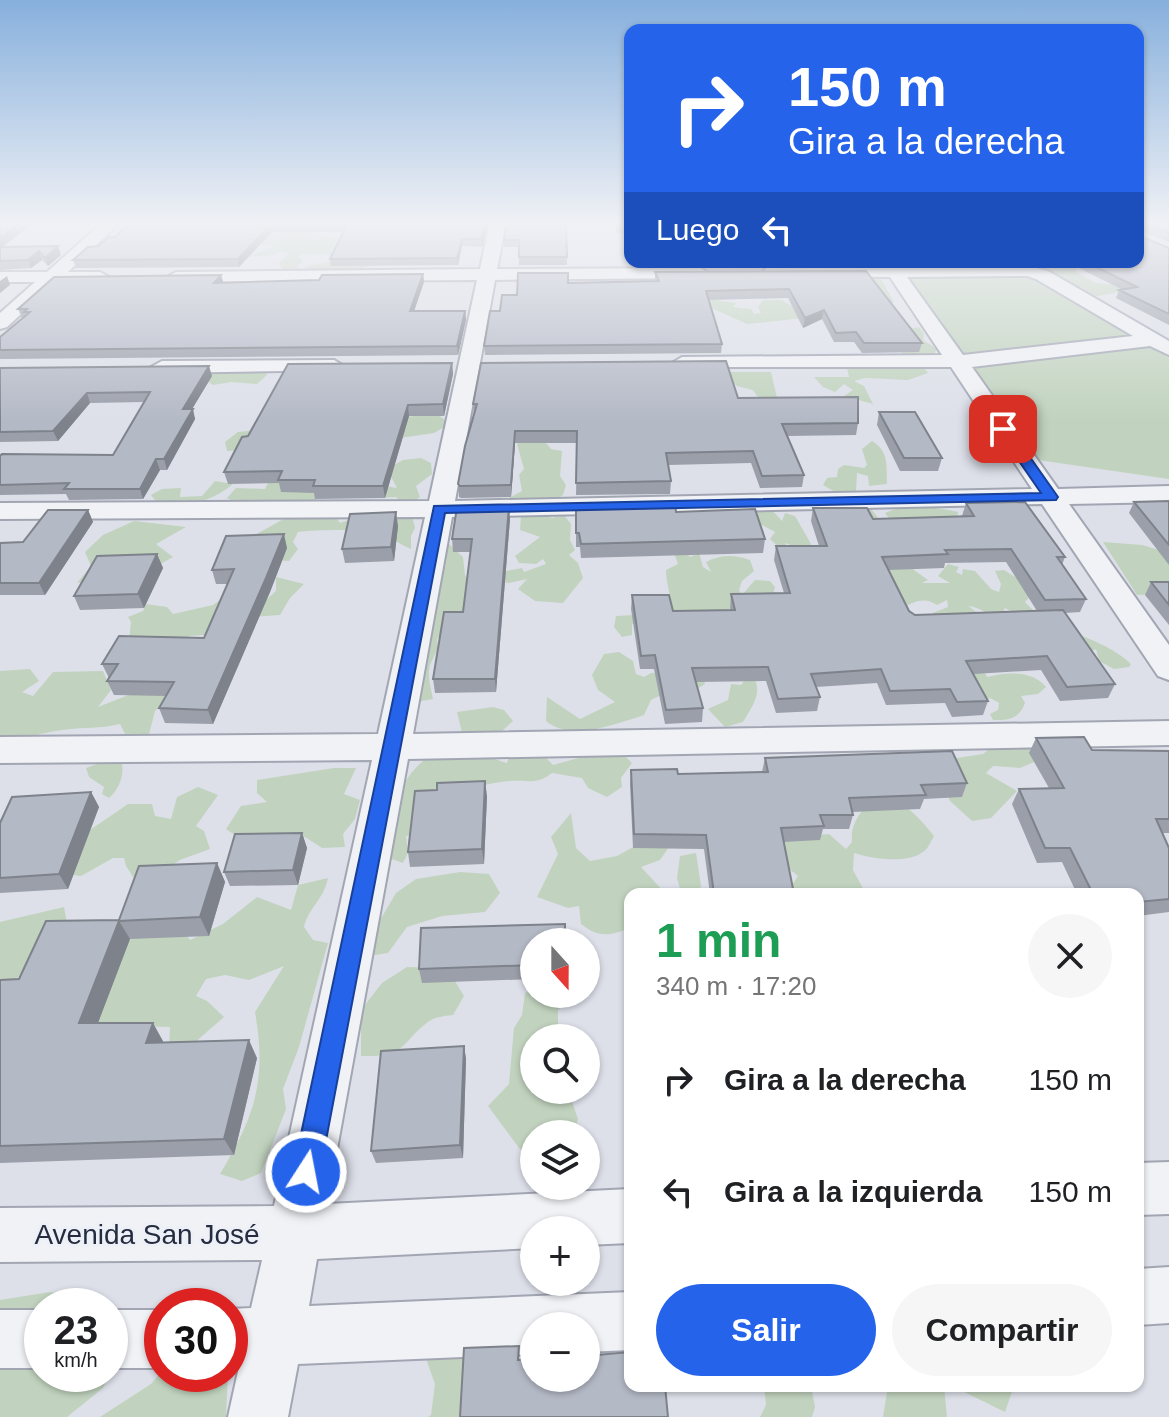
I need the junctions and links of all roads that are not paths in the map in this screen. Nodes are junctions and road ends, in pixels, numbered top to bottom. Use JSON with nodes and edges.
{"nodes":[{"id":1,"x":39,"y":288,"type":"edge"},
{"id":2,"x":486,"y":288,"type":"edge"},
{"id":3,"x":906,"y":288,"type":"edge"},
{"id":4,"x":1065,"y":288,"type":"edge"},
{"id":5,"x":0,"y":323,"type":"edge"},
{"id":6,"x":1161,"y":344,"type":"edge"},
{"id":7,"x":956,"y":361,"type":"junction"},
{"id":8,"x":655,"y":363,"type":"edge"},
{"id":9,"x":359,"y":365,"type":"edge"},
{"id":10,"x":140,"y":367,"type":"edge"},
{"id":11,"x":1169,"y":494,"type":"edge"},
{"id":12,"x":1051,"y":497,"type":"junction"},
{"id":13,"x":439,"y":509,"type":"junction"},
{"id":14,"x":0,"y":511,"type":"edge"},
{"id":15,"x":1169,"y":669,"type":"edge"},
{"id":16,"x":1169,"y":733,"type":"edge"},
{"id":17,"x":391,"y":747,"type":"junction"},
{"id":18,"x":0,"y":750,"type":"edge"},
{"id":19,"x":1169,"y":1188,"type":"edge"},
{"id":20,"x":1144,"y":1189,"type":"edge"},
{"id":21,"x":624,"y":1216,"type":"edge"},
{"id":22,"x":294,"y":1233,"type":"junction"},
{"id":23,"x":0,"y":1235,"type":"edge"},
{"id":24,"x":1169,"y":1295,"type":"edge"},
{"id":25,"x":1144,"y":1297,"type":"edge"},
{"id":26,"x":624,"y":1321,"type":"edge"},
{"id":27,"x":252,"y":1338,"type":"edge"},
{"id":28,"x":0,"y":1339,"type":"edge"},
{"id":29,"x":24,"y":1339,"type":"edge"},
{"id":30,"x":258,"y":1417,"type":"edge"}],
"edges":[{"from":1,"to":5,"type":"street"},
{"from":2,"to":13,"type":"street"},
{"from":3,"to":7,"type":"street"},
{"from":4,"to":6,"type":"street"},
{"from":6,"to":7,"type":"street"},
{"from":7,"to":8,"type":"street"},
{"from":7,"to":12,"type":"street"},
{"from":9,"to":10,"type":"street"},
{"from":11,"to":12,"type":"street"},
{"from":12,"to":13,"type":"street"},
{"from":12,"to":15,"type":"street"},
{"from":13,"to":14,"type":"street"},
{"from":13,"to":17,"type":"street"},
{"from":16,"to":17,"type":"street"},
{"from":17,"to":18,"type":"street"},
{"from":17,"to":22,"type":"street"},
{"from":19,"to":20,"type":"street"},
{"from":21,"to":22,"type":"street","name":"Avenida San José"},
{"from":22,"to":23,"type":"street","name":"Avenida San José"},
{"from":22,"to":27,"type":"street"},
{"from":24,"to":25,"type":"street"},
{"from":26,"to":27,"type":"street"},
{"from":27,"to":30,"type":"street"},
{"from":28,"to":29,"type":"street"}]}
